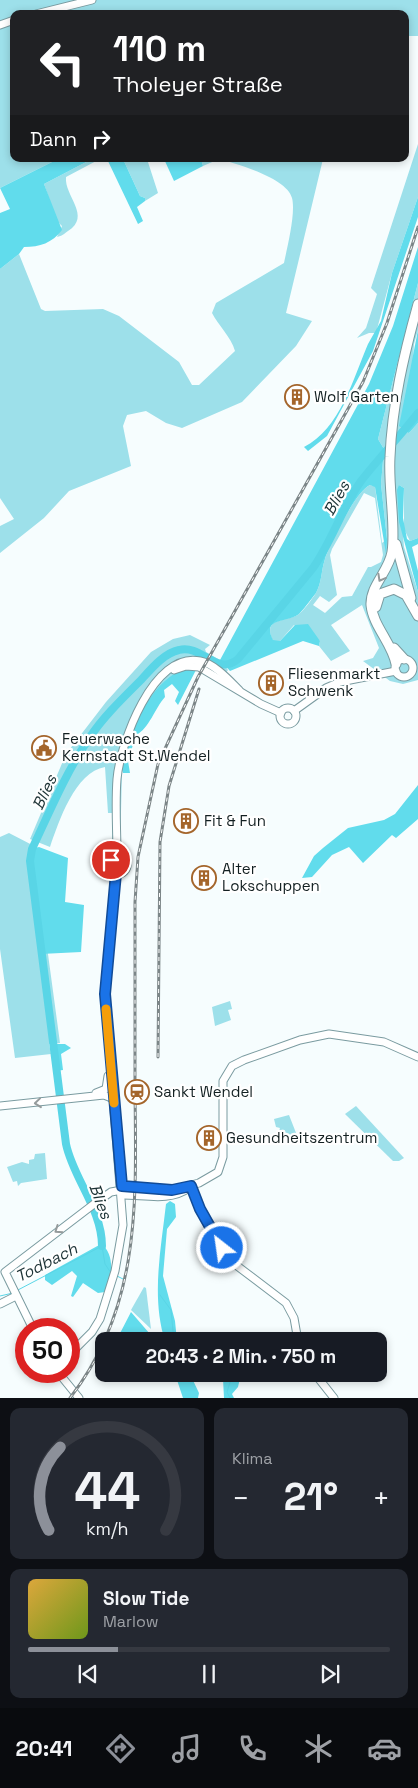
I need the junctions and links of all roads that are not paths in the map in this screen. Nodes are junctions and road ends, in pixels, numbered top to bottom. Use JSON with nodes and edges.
{"nodes":[{"id":1,"x":92,"y":0,"type":"edge"},
{"id":2,"x":52,"y":10,"type":"edge"},
{"id":3,"x":418,"y":304,"type":"edge"},
{"id":4,"x":390,"y":514,"type":"junction"},
{"id":5,"x":418,"y":615,"type":"edge"},
{"id":6,"x":399,"y":665,"type":"junction"},
{"id":7,"x":415,"y":665,"type":"edge"},
{"id":8,"x":294,"y":711,"type":"junction"},
{"id":9,"x":281,"y":713,"type":"junction"},
{"id":10,"x":117,"y":856,"type":"junction"},
{"id":11,"x":116,"y":873,"type":"junction"},
{"id":12,"x":109,"y":1045,"type":"junction"},
{"id":13,"x":418,"y":1057,"type":"edge"},
{"id":14,"x":79,"y":1098,"type":"junction"},
{"id":15,"x":114,"y":1099,"type":"junction"},
{"id":16,"x":0,"y":1106,"type":"edge"},
{"id":17,"x":191,"y":1186,"type":"junction"},
{"id":18,"x":122,"y":1190,"type":"junction"},
{"id":19,"x":14,"y":1293,"type":"junction"},
{"id":20,"x":0,"y":1304,"type":"edge"},
{"id":21,"x":27,"y":1318,"type":"edge"},
{"id":22,"x":296,"y":1332,"type":"edge"},
{"id":23,"x":80,"y":1343,"type":"edge"},
{"id":24,"x":321,"y":1382,"type":"edge"},
{"id":25,"x":68,"y":1383,"type":"edge"},
{"id":26,"x":79,"y":1398,"type":"edge"},
{"id":27,"x":334,"y":1398,"type":"edge"}],
"edges":[{"from":1,"to":2,"type":"main road"},
{"from":3,"to":4,"type":"highway"},
{"from":4,"to":5,"type":"highway"},
{"from":4,"to":6,"type":"highway","one_way":true},
{"from":5,"to":6,"type":"highway"},
{"from":6,"to":7,"type":"main road"},
{"from":6,"to":7,"type":"main road"},
{"from":6,"to":8,"type":"main road"},
{"from":8,"to":9,"type":"main road"},
{"from":8,"to":9,"type":"main road"},
{"from":9,"to":10,"type":"main road"},
{"from":10,"to":11,"type":"main road"},
{"from":10,"to":11,"type":"main road"},
{"from":11,"to":12,"type":"main road"},
{"from":12,"to":14,"type":"main road"},
{"from":12,"to":15,"type":"main road"},
{"from":13,"to":17,"type":"main road"},
{"from":14,"to":15,"type":"main road"},
{"from":14,"to":16,"type":"main road","one_way":true},
{"from":15,"to":18,"type":"main road"},
{"from":17,"to":18,"type":"main road"},
{"from":17,"to":22,"type":"main road"},
{"from":18,"to":19,"type":"main road","one_way":true},
{"from":18,"to":23,"type":"main road"},
{"from":19,"to":20,"type":"main road"},
{"from":19,"to":21,"type":"main road"},
{"from":24,"to":27,"type":"main road"},
{"from":25,"to":26,"type":"main road"}]}
